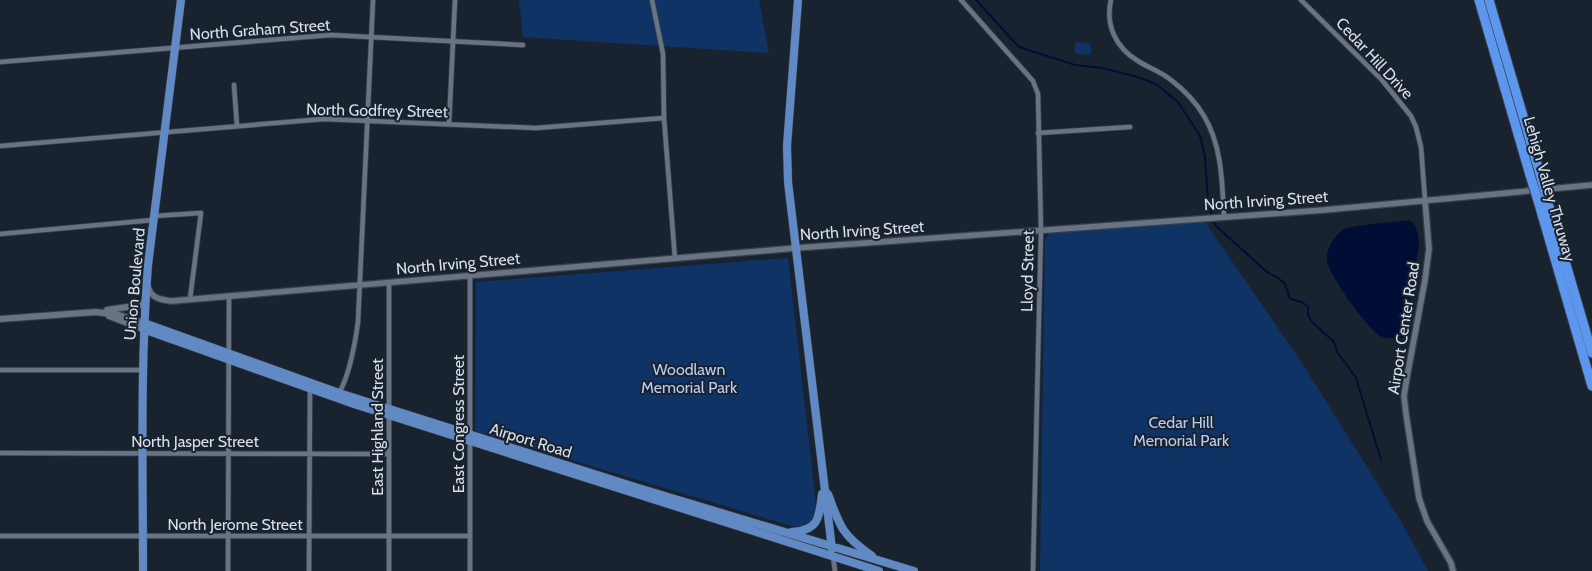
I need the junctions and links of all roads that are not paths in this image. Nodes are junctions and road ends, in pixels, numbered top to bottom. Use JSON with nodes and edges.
{"nodes":[{"id":1,"x":181,"y":0,"type":"edge"},
{"id":2,"x":373,"y":0,"type":"edge"},
{"id":3,"x":455,"y":0,"type":"edge"},
{"id":4,"x":652,"y":0,"type":"edge"},
{"id":5,"x":798,"y":0,"type":"edge"},
{"id":6,"x":962,"y":0,"type":"edge"},
{"id":7,"x":1110,"y":0,"type":"edge"},
{"id":8,"x":1301,"y":0,"type":"edge"},
{"id":9,"x":1479,"y":0,"type":"edge"},
{"id":10,"x":1489,"y":0,"type":"edge"},
{"id":11,"x":371,"y":37,"type":"junction"},
{"id":12,"x":453,"y":41,"type":"junction"},
{"id":13,"x":523,"y":45,"type":"dead end"},
{"id":14,"x":175,"y":48,"type":"junction"},
{"id":15,"x":0,"y":62,"type":"edge"},
{"id":16,"x":234,"y":85,"type":"dead end"},
{"id":17,"x":664,"y":118,"type":"junction"},
{"id":18,"x":367,"y":121,"type":"junction"},
{"id":19,"x":449,"y":124,"type":"junction"},
{"id":20,"x":237,"y":126,"type":"junction"},
{"id":21,"x":1130,"y":127,"type":"dead end"},
{"id":22,"x":164,"y":132,"type":"junction"},
{"id":23,"x":1038,"y":133,"type":"junction"},
{"id":24,"x":0,"y":146,"type":"edge"},
{"id":25,"x":1535,"y":175,"type":"junction"},
{"id":26,"x":1592,"y":185,"type":"edge"},
{"id":27,"x":1425,"y":200,"type":"junction"},
{"id":28,"x":1543,"y":204,"type":"junction"},
{"id":29,"x":1224,"y":216,"type":"junction"},
{"id":30,"x":154,"y":218,"type":"junction"},
{"id":31,"x":1041,"y":230,"type":"junction"},
{"id":32,"x":0,"y":234,"type":"edge"},
{"id":33,"x":796,"y":248,"type":"junction"},
{"id":34,"x":675,"y":259,"type":"junction"},
{"id":35,"x":470,"y":276,"type":"junction"},
{"id":36,"x":147,"y":280,"type":"junction"},
{"id":37,"x":389,"y":283,"type":"junction"},
{"id":38,"x":358,"y":285,"type":"junction"},
{"id":39,"x":229,"y":296,"type":"junction"},
{"id":40,"x":190,"y":299,"type":"junction"},
{"id":41,"x":145,"y":300,"type":"junction"},
{"id":42,"x":96,"y":312,"type":"junction"},
{"id":43,"x":0,"y":319,"type":"edge"},
{"id":44,"x":144,"y":326,"type":"junction"},
{"id":45,"x":1592,"y":353,"type":"edge"},
{"id":46,"x":230,"y":357,"type":"junction"},
{"id":47,"x":0,"y":370,"type":"edge"},
{"id":48,"x":142,"y":370,"type":"junction"},
{"id":49,"x":310,"y":386,"type":"junction"},
{"id":50,"x":1592,"y":386,"type":"edge"},
{"id":51,"x":339,"y":393,"type":"junction"},
{"id":52,"x":389,"y":412,"type":"junction"},
{"id":53,"x":470,"y":438,"type":"junction"},
{"id":54,"x":0,"y":453,"type":"edge"},
{"id":55,"x":142,"y":453,"type":"junction"},
{"id":56,"x":229,"y":453,"type":"junction"},
{"id":57,"x":309,"y":454,"type":"junction"},
{"id":58,"x":389,"y":454,"type":"junction"},
{"id":59,"x":824,"y":482,"type":"junction"},
{"id":60,"x":788,"y":532,"type":"junction"},
{"id":61,"x":0,"y":536,"type":"edge"},
{"id":62,"x":143,"y":536,"type":"junction"},
{"id":63,"x":470,"y":536,"type":"junction"},
{"id":64,"x":229,"y":537,"type":"junction"},
{"id":65,"x":309,"y":537,"type":"junction"},
{"id":66,"x":389,"y":537,"type":"junction"},
{"id":67,"x":831,"y":546,"type":"junction"},
{"id":68,"x":833,"y":556,"type":"junction"},
{"id":69,"x":878,"y":560,"type":"junction"},
{"id":70,"x":143,"y":571,"type":"edge"},
{"id":71,"x":228,"y":571,"type":"edge"},
{"id":72,"x":309,"y":571,"type":"edge"},
{"id":73,"x":389,"y":571,"type":"edge"},
{"id":74,"x":470,"y":571,"type":"edge"},
{"id":75,"x":835,"y":571,"type":"edge"},
{"id":76,"x":879,"y":571,"type":"edge"},
{"id":77,"x":914,"y":571,"type":"edge"},
{"id":78,"x":1034,"y":571,"type":"edge"},
{"id":79,"x":1453,"y":571,"type":"edge"}],
"edges":[{"from":1,"to":14,"type":"main road","name":"Union Boulevard"},
{"from":2,"to":11,"type":"street"},
{"from":3,"to":12,"type":"street"},
{"from":4,"to":17,"type":"street"},
{"from":5,"to":33,"type":"main road"},
{"from":6,"to":23,"type":"street","name":"Lloyd Street"},
{"from":7,"to":29,"type":"street"},
{"from":8,"to":27,"type":"street","name":"Cedar Hill Drive"},
{"from":9,"to":25,"type":"highway","name":"Lehigh Valley Thruway"},
{"from":10,"to":25,"type":"highway","name":"Lehigh Valley Thruway"},
{"from":11,"to":12,"type":"street","name":"North Graham Street"},
{"from":11,"to":14,"type":"street","name":"North Graham Street"},
{"from":11,"to":18,"type":"street"},
{"from":12,"to":13,"type":"street","name":"North Graham Street"},
{"from":12,"to":19,"type":"street"},
{"from":14,"to":15,"type":"street","name":"North Graham Street"},
{"from":14,"to":22,"type":"main road","name":"Union Boulevard"},
{"from":16,"to":20,"type":"street"},
{"from":17,"to":19,"type":"street","name":"North Godfrey Street"},
{"from":17,"to":34,"type":"street"},
{"from":18,"to":19,"type":"street","name":"North Godfrey Street"},
{"from":18,"to":20,"type":"street","name":"North Godfrey Street"},
{"from":18,"to":38,"type":"street"},
{"from":20,"to":22,"type":"street","name":"North Godfrey Street"},
{"from":21,"to":23,"type":"street"},
{"from":22,"to":24,"type":"street","name":"North Godfrey Street"},
{"from":22,"to":30,"type":"main road","name":"Union Boulevard"},
{"from":23,"to":31,"type":"street","name":"Lloyd Street"},
{"from":25,"to":28,"type":"highway","name":"Lehigh Valley Thruway","bridge":true},
{"from":26,"to":27,"type":"street","name":"North Irving Street"},
{"from":27,"to":29,"type":"street","name":"North Irving Street"},
{"from":27,"to":79,"type":"street","name":"Airport Center Road"},
{"from":28,"to":45,"type":"highway","name":"Lehigh Valley Thruway"},
{"from":28,"to":50,"type":"highway","name":"Lehigh Valley Thruway"},
{"from":29,"to":31,"type":"street","name":"North Irving Street"},
{"from":30,"to":32,"type":"street"},
{"from":30,"to":36,"type":"main road","name":"Union Boulevard"},
{"from":30,"to":40,"type":"street"},
{"from":31,"to":33,"type":"street","name":"North Irving Street"},
{"from":31,"to":78,"type":"street","name":"Lloyd Street"},
{"from":33,"to":34,"type":"street","name":"North Irving Street"},
{"from":33,"to":59,"type":"main road"},
{"from":34,"to":35,"type":"street","name":"North Irving Street"},
{"from":35,"to":37,"type":"street","name":"North Irving Street"},
{"from":35,"to":53,"type":"street","name":"East Congress Street"},
{"from":36,"to":40,"type":"street","name":"North Irving Street"},
{"from":36,"to":41,"type":"main road","name":"Union Boulevard"},
{"from":37,"to":38,"type":"street","name":"North Irving Street"},
{"from":37,"to":52,"type":"street","name":"East Highland Street"},
{"from":38,"to":39,"type":"street","name":"North Irving Street"},
{"from":38,"to":51,"type":"street"},
{"from":39,"to":40,"type":"street","name":"North Irving Street"},
{"from":39,"to":46,"type":"street"},
{"from":41,"to":42,"type":"main road"},
{"from":41,"to":44,"type":"main road","name":"Union Boulevard"},
{"from":42,"to":43,"type":"main road"},
{"from":42,"to":44,"type":"main road"},
{"from":44,"to":46,"type":"main road","name":"Airport Road"},
{"from":44,"to":48,"type":"main road","name":"Union Boulevard"},
{"from":46,"to":49,"type":"main road","name":"Airport Road"},
{"from":46,"to":56,"type":"street"},
{"from":47,"to":48,"type":"street"},
{"from":48,"to":55,"type":"main road","name":"Union Boulevard"},
{"from":49,"to":51,"type":"main road","name":"Airport Road"},
{"from":49,"to":52,"type":"main road","name":"Airport Road"},
{"from":49,"to":57,"type":"street"},
{"from":51,"to":52,"type":"main road","name":"Airport Road"},
{"from":52,"to":53,"type":"main road","name":"Airport Road"},
{"from":52,"to":58,"type":"street","name":"East Highland Street"},
{"from":53,"to":60,"type":"main road","name":"Airport Road"},
{"from":53,"to":63,"type":"street","name":"East Congress Street"},
{"from":53,"to":68,"type":"main road","name":"Airport Road"},
{"from":54,"to":55,"type":"street","name":"North Jasper Street"},
{"from":55,"to":56,"type":"street","name":"North Jasper Street"},
{"from":55,"to":62,"type":"main road","name":"Union Boulevard"},
{"from":56,"to":57,"type":"street","name":"North Jasper Street"},
{"from":56,"to":64,"type":"street"},
{"from":57,"to":58,"type":"street","name":"North Jasper Street"},
{"from":57,"to":65,"type":"street"},
{"from":58,"to":66,"type":"street","name":"East Highland Street"},
{"from":59,"to":60,"type":"main road"},
{"from":59,"to":67,"type":"main road"},
{"from":59,"to":69,"type":"main road"},
{"from":60,"to":67,"type":"main road","name":"Airport Road"},
{"from":61,"to":62,"type":"street","name":"North Jerome Street"},
{"from":62,"to":64,"type":"street","name":"North Jerome Street"},
{"from":62,"to":70,"type":"main road","name":"Union Boulevard"},
{"from":63,"to":66,"type":"street","name":"North Jerome Street"},
{"from":63,"to":74,"type":"street","name":"East Congress Street"},
{"from":64,"to":65,"type":"street","name":"North Jerome Street"},
{"from":64,"to":71,"type":"street"},
{"from":65,"to":66,"type":"street","name":"North Jerome Street"},
{"from":65,"to":72,"type":"street"},
{"from":66,"to":73,"type":"street","name":"East Highland Street"},
{"from":67,"to":68,"type":"main road"},
{"from":67,"to":69,"type":"main road","name":"Airport Road"},
{"from":68,"to":75,"type":"street"},
{"from":68,"to":76,"type":"main road","name":"Airport Road"},
{"from":69,"to":77,"type":"main road","name":"Airport Road"}]}
